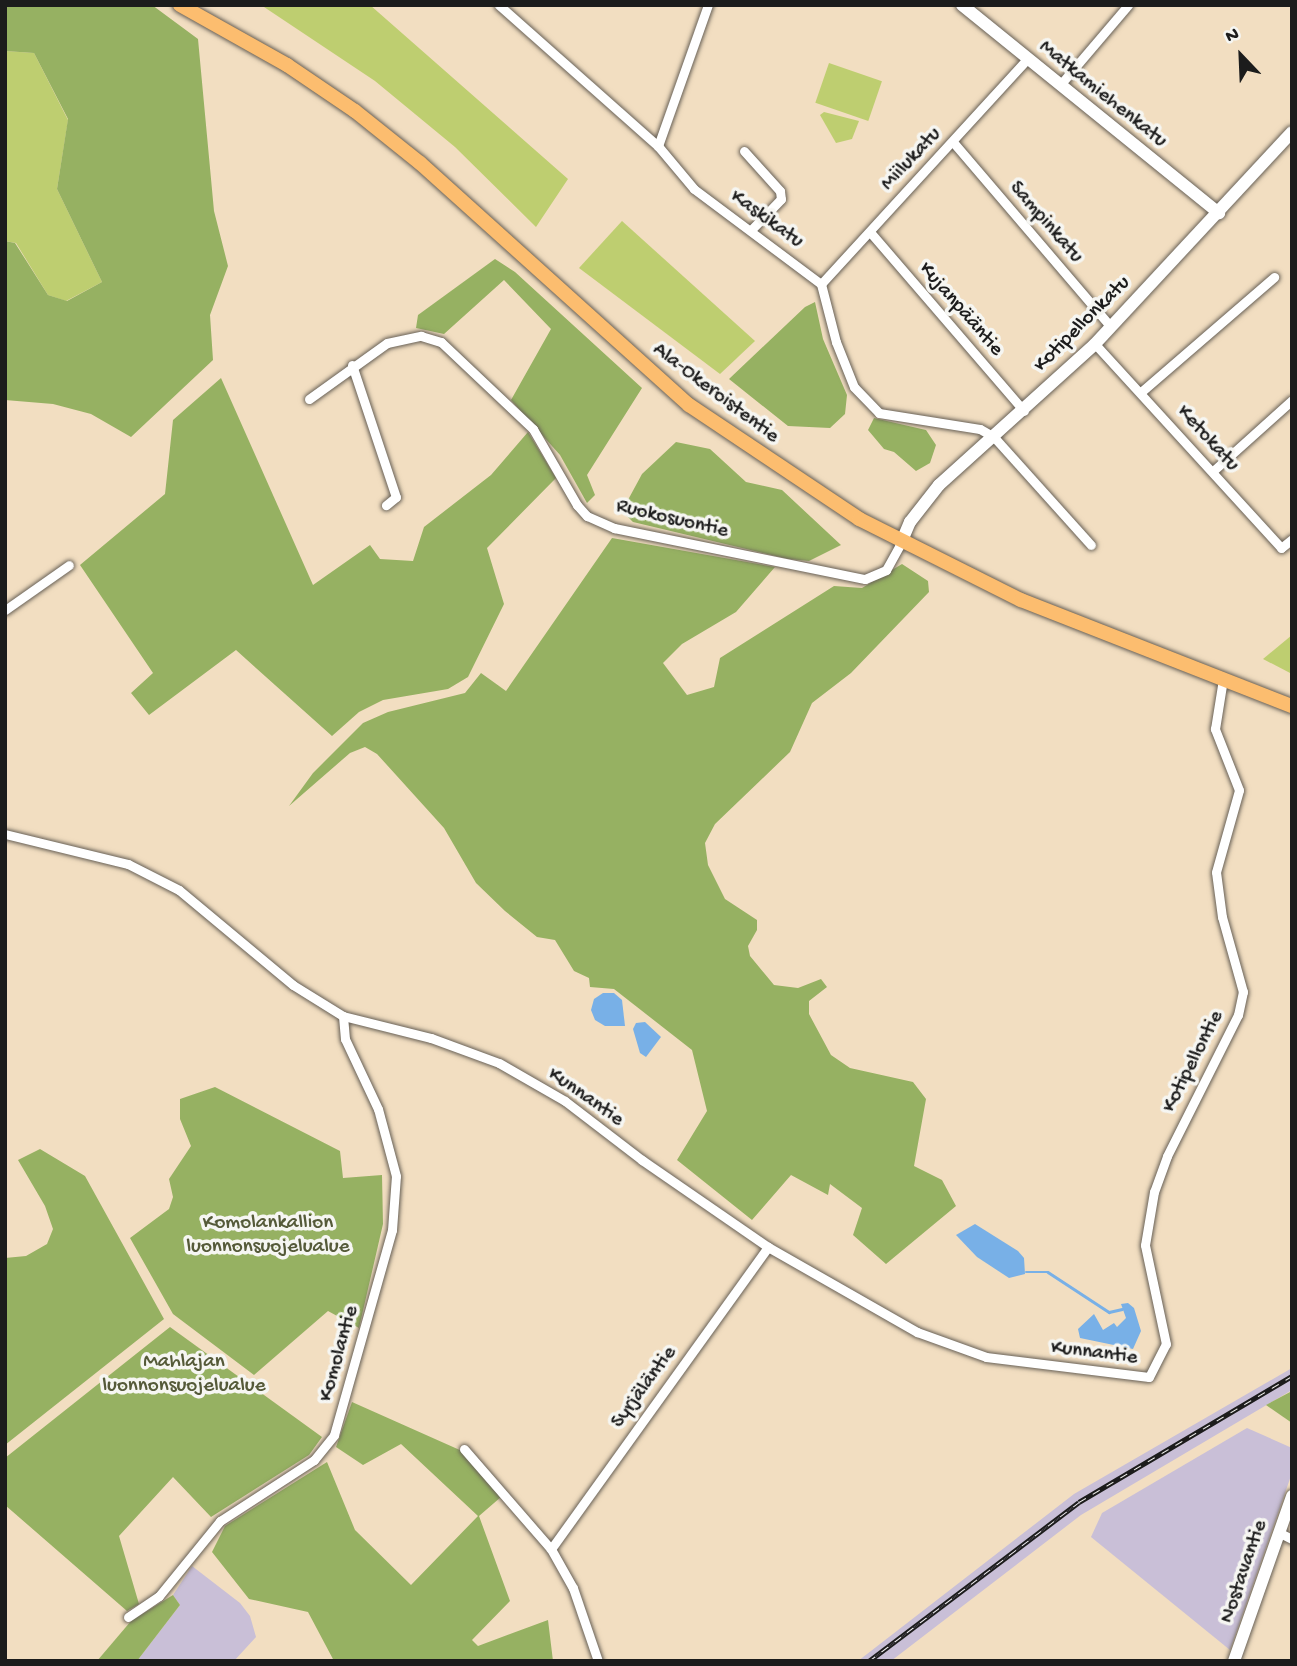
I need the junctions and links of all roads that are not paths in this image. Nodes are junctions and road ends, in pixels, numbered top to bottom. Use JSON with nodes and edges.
{"nodes":[{"id":1,"x":180,"y":5,"type":"edge"},
{"id":2,"x":499,"y":5,"type":"edge"},
{"id":3,"x":708,"y":5,"type":"edge"},
{"id":4,"x":962,"y":5,"type":"edge"},
{"id":5,"x":1128,"y":5,"type":"edge"},
{"id":6,"x":1027,"y":59,"type":"junction"},
{"id":7,"x":1059,"y":85,"type":"junction"},
{"id":8,"x":1292,"y":132,"type":"edge"},
{"id":9,"x":953,"y":142,"type":"junction"},
{"id":10,"x":658,"y":146,"type":"junction"},
{"id":11,"x":744,"y":151,"type":"dead end"},
{"id":12,"x":1219,"y":213,"type":"junction"},
{"id":13,"x":752,"y":229,"type":"junction"},
{"id":14,"x":870,"y":232,"type":"junction"},
{"id":15,"x":1274,"y":277,"type":"dead end"},
{"id":16,"x":821,"y":284,"type":"junction"},
{"id":17,"x":1111,"y":326,"type":"junction"},
{"id":18,"x":1095,"y":344,"type":"junction"},
{"id":19,"x":352,"y":365,"type":"junction"},
{"id":20,"x":1141,"y":392,"type":"junction"},
{"id":21,"x":309,"y":399,"type":"dead end"},
{"id":22,"x":1292,"y":400,"type":"edge"},
{"id":23,"x":1024,"y":411,"type":"junction"},
{"id":24,"x":994,"y":437,"type":"junction"},
{"id":25,"x":1213,"y":471,"type":"junction"},
{"id":26,"x":386,"y":505,"type":"dead end"},
{"id":27,"x":1292,"y":539,"type":"edge"},
{"id":28,"x":901,"y":543,"type":"junction"},
{"id":29,"x":1091,"y":545,"type":"dead end"},
{"id":30,"x":69,"y":565,"type":"dead end"},
{"id":31,"x":5,"y":610,"type":"edge"},
{"id":32,"x":1223,"y":679,"type":"junction"},
{"id":33,"x":1292,"y":706,"type":"edge"},
{"id":34,"x":5,"y":834,"type":"edge"},
{"id":35,"x":343,"y":1016,"type":"junction"},
{"id":36,"x":768,"y":1247,"type":"junction"},
{"id":37,"x":1149,"y":1377,"type":"joint"},
{"id":38,"x":464,"y":1448,"type":"dead end"},
{"id":39,"x":1292,"y":1496,"type":"edge"},
{"id":40,"x":1278,"y":1532,"type":"junction"},
{"id":41,"x":1292,"y":1539,"type":"edge"},
{"id":42,"x":551,"y":1549,"type":"junction"},
{"id":43,"x":128,"y":1617,"type":"dead end"},
{"id":44,"x":598,"y":1661,"type":"edge"},
{"id":45,"x":1234,"y":1661,"type":"edge"}],
"edges":[{"from":1,"to":28,"type":"main road","name":"Ala-Okeroistentie"},
{"from":2,"to":10,"type":"street","name":"Kaskikatu"},
{"from":3,"to":10,"type":"street"},
{"from":4,"to":6,"type":"street","name":"Matkamiehenkatu"},
{"from":5,"to":7,"type":"street"},
{"from":6,"to":7,"type":"street","name":"Matkamiehenkatu"},
{"from":6,"to":9,"type":"street","name":"Miilukatu"},
{"from":7,"to":12,"type":"street","name":"Matkamiehenkatu"},
{"from":8,"to":12,"type":"street","name":"Kotipellonkatu"},
{"from":9,"to":14,"type":"street","name":"Miilukatu"},
{"from":9,"to":17,"type":"street","name":"Sampinkatu"},
{"from":10,"to":13,"type":"street","name":"Kaskikatu"},
{"from":11,"to":13,"type":"street"},
{"from":12,"to":17,"type":"street","name":"Kotipellonkatu"},
{"from":13,"to":16,"type":"street","name":"Kaskikatu"},
{"from":14,"to":16,"type":"street","name":"Miilukatu"},
{"from":14,"to":23,"type":"street","name":"Kujanpääntie"},
{"from":15,"to":20,"type":"street"},
{"from":16,"to":24,"type":"street"},
{"from":17,"to":18,"type":"street","name":"Kotipellonkatu"},
{"from":18,"to":20,"type":"street","name":"Ketokatu"},
{"from":18,"to":23,"type":"street","name":"Kotipellonkatu"},
{"from":19,"to":21,"type":"street","name":"Ruokosuontie"},
{"from":19,"to":26,"type":"street"},
{"from":19,"to":28,"type":"street","name":"Ruokosuontie"},
{"from":20,"to":25,"type":"street","name":"Ketokatu"},
{"from":22,"to":25,"type":"street"},
{"from":23,"to":24,"type":"street","name":"Kotipellonkatu"},
{"from":24,"to":28,"type":"street","name":"Kotipellonkatu"},
{"from":24,"to":29,"type":"street"},
{"from":25,"to":27,"type":"street","name":"Ketokatu"},
{"from":28,"to":32,"type":"main road","name":"Ala-Okeroistentie"},
{"from":30,"to":31,"type":"street"},
{"from":32,"to":33,"type":"main road","name":"Ala-Okeroistentie"},
{"from":32,"to":37,"type":"street","name":"Kotipellontie"},
{"from":34,"to":35,"type":"street","name":"Kunnantie"},
{"from":35,"to":36,"type":"street","name":"Kunnantie"},
{"from":35,"to":43,"type":"street","name":"Komolantie"},
{"from":36,"to":37,"type":"street","name":"Kunnantie"},
{"from":36,"to":42,"type":"street","name":"Syrjäläntie"},
{"from":38,"to":42,"type":"street"},
{"from":39,"to":40,"type":"street","name":"Nostavantie"},
{"from":40,"to":41,"type":"street"},
{"from":40,"to":45,"type":"street","name":"Nostavantie"},
{"from":42,"to":44,"type":"street"}]}
